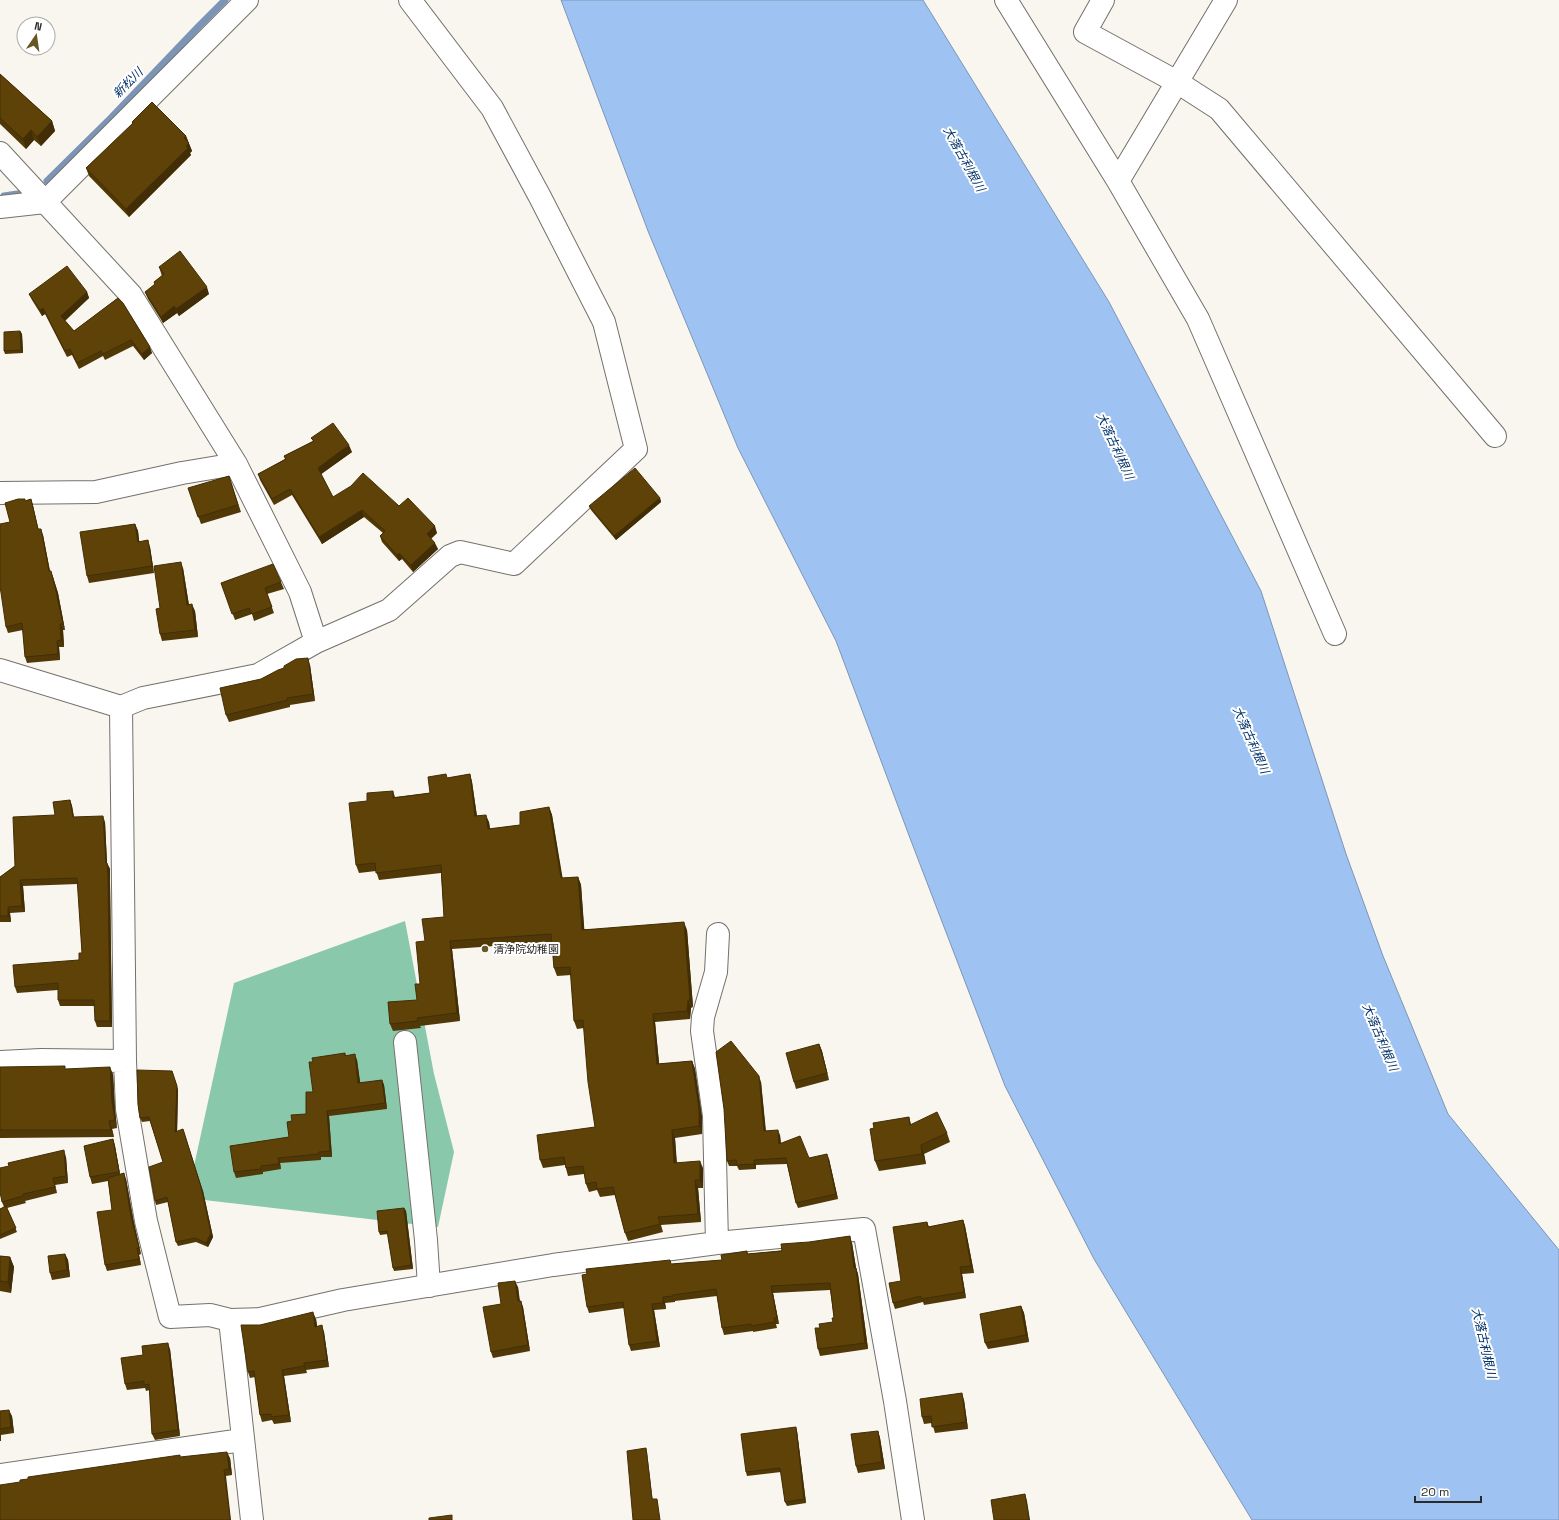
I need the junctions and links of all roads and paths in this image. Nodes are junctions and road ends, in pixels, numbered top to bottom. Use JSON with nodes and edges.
{"nodes":[{"id":1,"x":247,"y":0,"type":"edge"},
{"id":2,"x":410,"y":0,"type":"edge"},
{"id":3,"x":1006,"y":0,"type":"edge"},
{"id":4,"x":1103,"y":0,"type":"edge"},
{"id":5,"x":1218,"y":2,"type":"edge"},
{"id":6,"x":1177,"y":82,"type":"junction"},
{"id":7,"x":0,"y":153,"type":"edge"},
{"id":8,"x":1118,"y":181,"type":"junction"},
{"id":9,"x":45,"y":202,"type":"junction"},
{"id":10,"x":0,"y":207,"type":"edge"},
{"id":11,"x":1495,"y":436,"type":"dead end"},
{"id":12,"x":236,"y":464,"type":"junction"},
{"id":13,"x":0,"y":493,"type":"edge"},
{"id":14,"x":1335,"y":634,"type":"dead end"},
{"id":15,"x":316,"y":642,"type":"junction"},
{"id":16,"x":0,"y":670,"type":"edge"},
{"id":17,"x":121,"y":707,"type":"junction"},
{"id":18,"x":718,"y":934,"type":"dead end"},
{"id":19,"x":405,"y":1042,"type":"dead end"},
{"id":20,"x":125,"y":1061,"type":"junction"},
{"id":21,"x":0,"y":1062,"type":"edge"},
{"id":22,"x":717,"y":1243,"type":"junction"},
{"id":23,"x":430,"y":1286,"type":"junction"},
{"id":24,"x":230,"y":1320,"type":"junction"},
{"id":25,"x":242,"y":1440,"type":"junction"},
{"id":26,"x":0,"y":1475,"type":"edge"},
{"id":27,"x":252,"y":1520,"type":"edge"},
{"id":28,"x":913,"y":1520,"type":"edge"}],
"edges":[{"from":1,"to":9,"type":"street"},
{"from":2,"to":15,"type":"street"},
{"from":3,"to":8,"type":"street"},
{"from":4,"to":6,"type":"street"},
{"from":5,"to":6,"type":"street"},
{"from":6,"to":8,"type":"street"},
{"from":6,"to":11,"type":"street"},
{"from":7,"to":9,"type":"street"},
{"from":8,"to":14,"type":"street"},
{"from":9,"to":10,"type":"street"},
{"from":9,"to":12,"type":"street"},
{"from":12,"to":13,"type":"street"},
{"from":12,"to":15,"type":"street"},
{"from":15,"to":17,"type":"street"},
{"from":16,"to":17,"type":"street"},
{"from":17,"to":20,"type":"street"},
{"from":18,"to":22,"type":"street"},
{"from":19,"to":23,"type":"street"},
{"from":20,"to":21,"type":"street"},
{"from":20,"to":24,"type":"street"},
{"from":22,"to":23,"type":"street"},
{"from":22,"to":28,"type":"street"},
{"from":23,"to":24,"type":"street"},
{"from":24,"to":25,"type":"street"},
{"from":25,"to":26,"type":"street"},
{"from":25,"to":27,"type":"street"}]}
